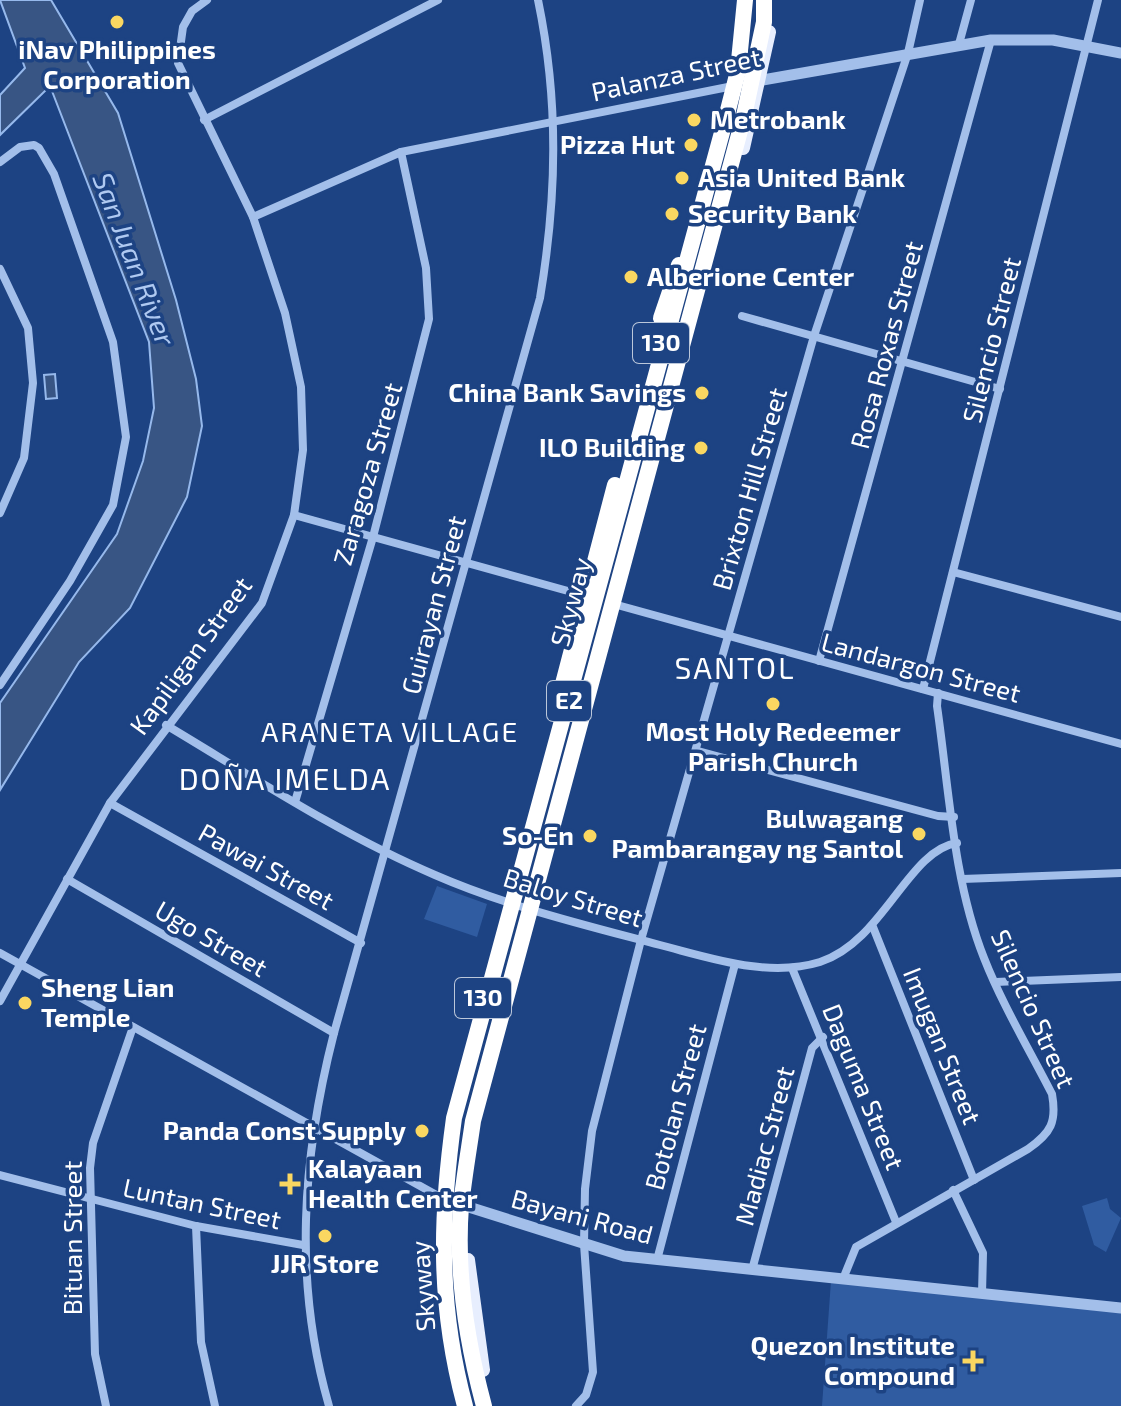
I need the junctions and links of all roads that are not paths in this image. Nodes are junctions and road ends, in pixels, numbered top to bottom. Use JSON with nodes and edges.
{"nodes":[{"id":1,"x":207,"y":0,"type":"edge"},
{"id":2,"x":438,"y":0,"type":"edge"},
{"id":3,"x":538,"y":0,"type":"edge"},
{"id":4,"x":743,"y":0,"type":"edge"},
{"id":5,"x":764,"y":0,"type":"edge"},
{"id":6,"x":772,"y":0,"type":"edge"},
{"id":7,"x":920,"y":0,"type":"edge"},
{"id":8,"x":971,"y":0,"type":"edge"},
{"id":9,"x":1098,"y":0,"type":"edge"},
{"id":10,"x":991,"y":40,"type":"junction"},
{"id":11,"x":959,"y":44,"type":"junction"},
{"id":12,"x":1087,"y":45,"type":"junction"},
{"id":13,"x":908,"y":53,"type":"junction"},
{"id":14,"x":1121,"y":53,"type":"edge"},
{"id":15,"x":761,"y":80,"type":"junction"},
{"id":16,"x":728,"y":87,"type":"junction"},
{"id":17,"x":204,"y":120,"type":"junction"},
{"id":18,"x":555,"y":122,"type":"junction"},
{"id":19,"x":401,"y":152,"type":"junction"},
{"id":20,"x":0,"y":162,"type":"edge"},
{"id":21,"x":695,"y":214,"type":"junction"},
{"id":22,"x":253,"y":217,"type":"junction"},
{"id":23,"x":0,"y":269,"type":"edge"},
{"id":24,"x":4,"y":286,"type":"edge"},
{"id":25,"x":742,"y":316,"type":"dead end"},
{"id":26,"x":814,"y":336,"type":"junction"},
{"id":27,"x":904,"y":363,"type":"junction"},
{"id":28,"x":1000,"y":389,"type":"junction"},
{"id":29,"x":633,"y":446,"type":"junction"},
{"id":30,"x":609,"y":510,"type":"junction"},
{"id":31,"x":0,"y":513,"type":"edge"},
{"id":32,"x":294,"y":515,"type":"junction"},
{"id":33,"x":373,"y":537,"type":"junction"},
{"id":34,"x":465,"y":563,"type":"junction"},
{"id":35,"x":953,"y":572,"type":"junction"},
{"id":36,"x":592,"y":598,"type":"junction"},
{"id":37,"x":616,"y":605,"type":"junction"},
{"id":38,"x":1121,"y":617,"type":"edge"},
{"id":39,"x":729,"y":636,"type":"junction"},
{"id":40,"x":819,"y":661,"type":"junction"},
{"id":41,"x":0,"y":685,"type":"edge"},
{"id":42,"x":923,"y":689,"type":"junction"},
{"id":43,"x":938,"y":693,"type":"junction"},
{"id":44,"x":166,"y":725,"type":"junction"},
{"id":45,"x":1121,"y":744,"type":"edge"},
{"id":46,"x":698,"y":751,"type":"junction"},
{"id":47,"x":295,"y":802,"type":"junction"},
{"id":48,"x":110,"y":803,"type":"junction"},
{"id":49,"x":954,"y":817,"type":"junction"},
{"id":50,"x":957,"y":843,"type":"junction"},
{"id":51,"x":387,"y":851,"type":"junction"},
{"id":52,"x":527,"y":855,"type":"junction"},
{"id":53,"x":1121,"y":873,"type":"edge"},
{"id":54,"x":67,"y":879,"type":"junction"},
{"id":55,"x":962,"y":879,"type":"junction"},
{"id":56,"x":509,"y":902,"type":"junction"},
{"id":57,"x":533,"y":909,"type":"junction"},
{"id":58,"x":873,"y":927,"type":"junction"},
{"id":59,"x":641,"y":940,"type":"junction"},
{"id":60,"x":361,"y":943,"type":"junction"},
{"id":61,"x":0,"y":953,"type":"edge"},
{"id":62,"x":19,"y":964,"type":"junction"},
{"id":63,"x":735,"y":964,"type":"junction"},
{"id":64,"x":792,"y":968,"type":"junction"},
{"id":65,"x":1121,"y":977,"type":"edge"},
{"id":66,"x":996,"y":982,"type":"junction"},
{"id":67,"x":0,"y":1001,"type":"edge"},
{"id":68,"x":133,"y":1027,"type":"junction"},
{"id":69,"x":334,"y":1033,"type":"junction"},
{"id":70,"x":823,"y":1037,"type":"junction"},
{"id":71,"x":313,"y":1125,"type":"junction"},
{"id":72,"x":0,"y":1175,"type":"edge"},
{"id":73,"x":974,"y":1180,"type":"junction"},
{"id":74,"x":953,"y":1190,"type":"junction"},
{"id":75,"x":440,"y":1197,"type":"junction"},
{"id":76,"x":88,"y":1199,"type":"junction"},
{"id":77,"x":465,"y":1206,"type":"junction"},
{"id":78,"x":896,"y":1222,"type":"junction"},
{"id":79,"x":196,"y":1226,"type":"junction"},
{"id":80,"x":584,"y":1244,"type":"junction"},
{"id":81,"x":303,"y":1245,"type":"junction"},
{"id":82,"x":657,"y":1260,"type":"junction"},
{"id":83,"x":752,"y":1270,"type":"junction"},
{"id":84,"x":843,"y":1279,"type":"junction"},
{"id":85,"x":982,"y":1294,"type":"junction"},
{"id":86,"x":1121,"y":1308,"type":"edge"},
{"id":87,"x":106,"y":1406,"type":"edge"},
{"id":88,"x":215,"y":1406,"type":"edge"},
{"id":89,"x":329,"y":1406,"type":"edge"},
{"id":90,"x":463,"y":1406,"type":"edge"},
{"id":91,"x":484,"y":1406,"type":"edge"},
{"id":92,"x":491,"y":1406,"type":"edge"},
{"id":93,"x":576,"y":1406,"type":"edge"}],
"edges":[{"from":1,"to":17,"type":"street","name":"Kapiligan Street"},
{"from":2,"to":17,"type":"street"},
{"from":3,"to":18,"type":"street","name":"Guirayan Street"},
{"from":4,"to":16,"type":"main road","number":"130"},
{"from":4,"to":52,"type":"highway","name":"Skyway","number":"E2","bridge":true},
{"from":5,"to":91,"type":"highway","name":"Skyway","number":"E2","bridge":true},
{"from":6,"to":15,"type":"main road","number":"130"},
{"from":7,"to":13,"type":"street","name":"Brixton Hill Street"},
{"from":8,"to":11,"type":"street"},
{"from":9,"to":12,"type":"street","name":"Silencio Street"},
{"from":10,"to":11,"type":"street","name":"Palanza Street"},
{"from":10,"to":12,"type":"street","name":"Palanza Street"},
{"from":10,"to":27,"type":"street","name":"Rosa Roxas Street"},
{"from":11,"to":13,"type":"street","name":"Palanza Street"},
{"from":12,"to":14,"type":"street","name":"Palanza Street"},
{"from":12,"to":28,"type":"street","name":"Silencio Street"},
{"from":13,"to":15,"type":"street","name":"Palanza Street"},
{"from":13,"to":26,"type":"street","name":"Brixton Hill Street"},
{"from":15,"to":16,"type":"street","name":"Palanza Street"},
{"from":15,"to":37,"type":"main road","number":"130"},
{"from":16,"to":18,"type":"street","name":"Palanza Street"},
{"from":16,"to":21,"type":"main road","number":"130"},
{"from":17,"to":22,"type":"street","name":"Kapiligan Street"},
{"from":18,"to":19,"type":"street","name":"Palanza Street"},
{"from":18,"to":34,"type":"street","name":"Guirayan Street"},
{"from":19,"to":22,"type":"street","name":"Palanza Street"},
{"from":19,"to":33,"type":"street","name":"Zaragoza Street"},
{"from":20,"to":41,"type":"street"},
{"from":21,"to":29,"type":"main road","number":"130"},
{"from":21,"to":30,"type":"highway","bridge":true},
{"from":22,"to":32,"type":"street","name":"Kapiligan Street"},
{"from":23,"to":24,"type":"street"},
{"from":24,"to":31,"type":"street"},
{"from":25,"to":26,"type":"street"},
{"from":26,"to":27,"type":"street"},
{"from":26,"to":39,"type":"street","name":"Brixton Hill Street"},
{"from":27,"to":28,"type":"street"},
{"from":27,"to":40,"type":"street","name":"Rosa Roxas Street"},
{"from":28,"to":35,"type":"street","name":"Silencio Street"},
{"from":29,"to":30,"type":"highway","bridge":true},
{"from":29,"to":36,"type":"main road","number":"130"},
{"from":30,"to":52,"type":"highway","bridge":true},
{"from":32,"to":33,"type":"street","name":"Landargon Street"},
{"from":32,"to":44,"type":"street","name":"Kapiligan Street"},
{"from":33,"to":34,"type":"street","name":"Landargon Street"},
{"from":33,"to":47,"type":"street","name":"Zaragoza Street"},
{"from":34,"to":36,"type":"street","name":"Landargon Street"},
{"from":34,"to":51,"type":"street","name":"Guirayan Street"},
{"from":35,"to":38,"type":"street"},
{"from":35,"to":42,"type":"street","name":"Silencio Street"},
{"from":36,"to":37,"type":"street","name":"Landargon Street"},
{"from":36,"to":56,"type":"main road","number":"130"},
{"from":37,"to":39,"type":"street","name":"Landargon Street"},
{"from":37,"to":57,"type":"main road","number":"130"},
{"from":39,"to":40,"type":"street","name":"Landargon Street"},
{"from":39,"to":46,"type":"street","name":"Brixton Hill Street"},
{"from":40,"to":42,"type":"street","name":"Landargon Street"},
{"from":42,"to":43,"type":"street","name":"Landargon Street"},
{"from":43,"to":45,"type":"street","name":"Landargon Street"},
{"from":43,"to":49,"type":"street","name":"Silencio Street"},
{"from":44,"to":47,"type":"street","name":"Baloy Street"},
{"from":44,"to":48,"type":"street","name":"Kapiligan Street"},
{"from":46,"to":49,"type":"street"},
{"from":46,"to":59,"type":"street","name":"Brixton Hill Street"},
{"from":47,"to":51,"type":"street","name":"Baloy Street"},
{"from":48,"to":54,"type":"street","name":"Kapiligan Street"},
{"from":48,"to":60,"type":"street","name":"Pawai Street"},
{"from":49,"to":50,"type":"street","name":"Silencio Street"},
{"from":50,"to":55,"type":"street","name":"Silencio Street"},
{"from":50,"to":58,"type":"street","name":"Baloy Street"},
{"from":51,"to":56,"type":"street","name":"Baloy Street"},
{"from":51,"to":60,"type":"street","name":"Guirayan Street"},
{"from":52,"to":90,"type":"highway","name":"Skyway","number":"E2","bridge":true},
{"from":53,"to":55,"type":"street"},
{"from":54,"to":62,"type":"street","name":"Kapiligan Street"},
{"from":54,"to":69,"type":"street","name":"Ugo Street"},
{"from":55,"to":66,"type":"street","name":"Silencio Street"},
{"from":56,"to":57,"type":"street","name":"Baloy Street"},
{"from":56,"to":75,"type":"main road","number":"130"},
{"from":57,"to":59,"type":"street","name":"Baloy Street"},
{"from":57,"to":77,"type":"main road","number":"130"},
{"from":58,"to":64,"type":"street","name":"Baloy Street"},
{"from":58,"to":73,"type":"street","name":"Imugan Street"},
{"from":59,"to":63,"type":"street","name":"Baloy Street"},
{"from":59,"to":80,"type":"street","name":"Brixton Hill Street"},
{"from":60,"to":69,"type":"street","name":"Guirayan Street"},
{"from":61,"to":62,"type":"street","name":"Bayani Road"},
{"from":62,"to":67,"type":"street","name":"Kapiligan Street"},
{"from":62,"to":68,"type":"street","name":"Bayani Road"},
{"from":63,"to":64,"type":"street","name":"Baloy Street"},
{"from":63,"to":82,"type":"street","name":"Botolan Street"},
{"from":64,"to":70,"type":"street","name":"Daguma Street"},
{"from":65,"to":66,"type":"street"},
{"from":66,"to":73,"type":"street","name":"Silencio Street"},
{"from":68,"to":71,"type":"street","name":"Bayani Road"},
{"from":68,"to":76,"type":"street","name":"Bituan Street"},
{"from":69,"to":71,"type":"street","name":"Guirayan Street"},
{"from":70,"to":78,"type":"street","name":"Daguma Street"},
{"from":70,"to":83,"type":"street","name":"Madiac Street"},
{"from":71,"to":75,"type":"street","name":"Bayani Road"},
{"from":71,"to":81,"type":"street","name":"Guirayan Street"},
{"from":72,"to":76,"type":"street","name":"Luntan Street"},
{"from":73,"to":74,"type":"street","name":"Silencio Street"},
{"from":74,"to":78,"type":"street","name":"Silencio Street"},
{"from":74,"to":85,"type":"street"},
{"from":75,"to":77,"type":"street","name":"Bayani Road"},
{"from":75,"to":90,"type":"main road","number":"130"},
{"from":76,"to":79,"type":"street","name":"Luntan Street"},
{"from":76,"to":87,"type":"street","name":"Bituan Street"},
{"from":77,"to":80,"type":"street","name":"Bayani Road"},
{"from":77,"to":92,"type":"main road","number":"130"},
{"from":78,"to":84,"type":"street","name":"Silencio Street"},
{"from":79,"to":81,"type":"street","name":"Luntan Street"},
{"from":79,"to":88,"type":"street"},
{"from":80,"to":82,"type":"street","name":"Bayani Road"},
{"from":80,"to":93,"type":"street","name":"Brixton Hill Street"},
{"from":81,"to":89,"type":"street","name":"Guirayan Street"},
{"from":82,"to":83,"type":"street","name":"Bayani Road"},
{"from":83,"to":84,"type":"street","name":"Bayani Road"},
{"from":84,"to":85,"type":"street","name":"Bayani Road"},
{"from":85,"to":86,"type":"street","name":"Bayani Road"}]}
